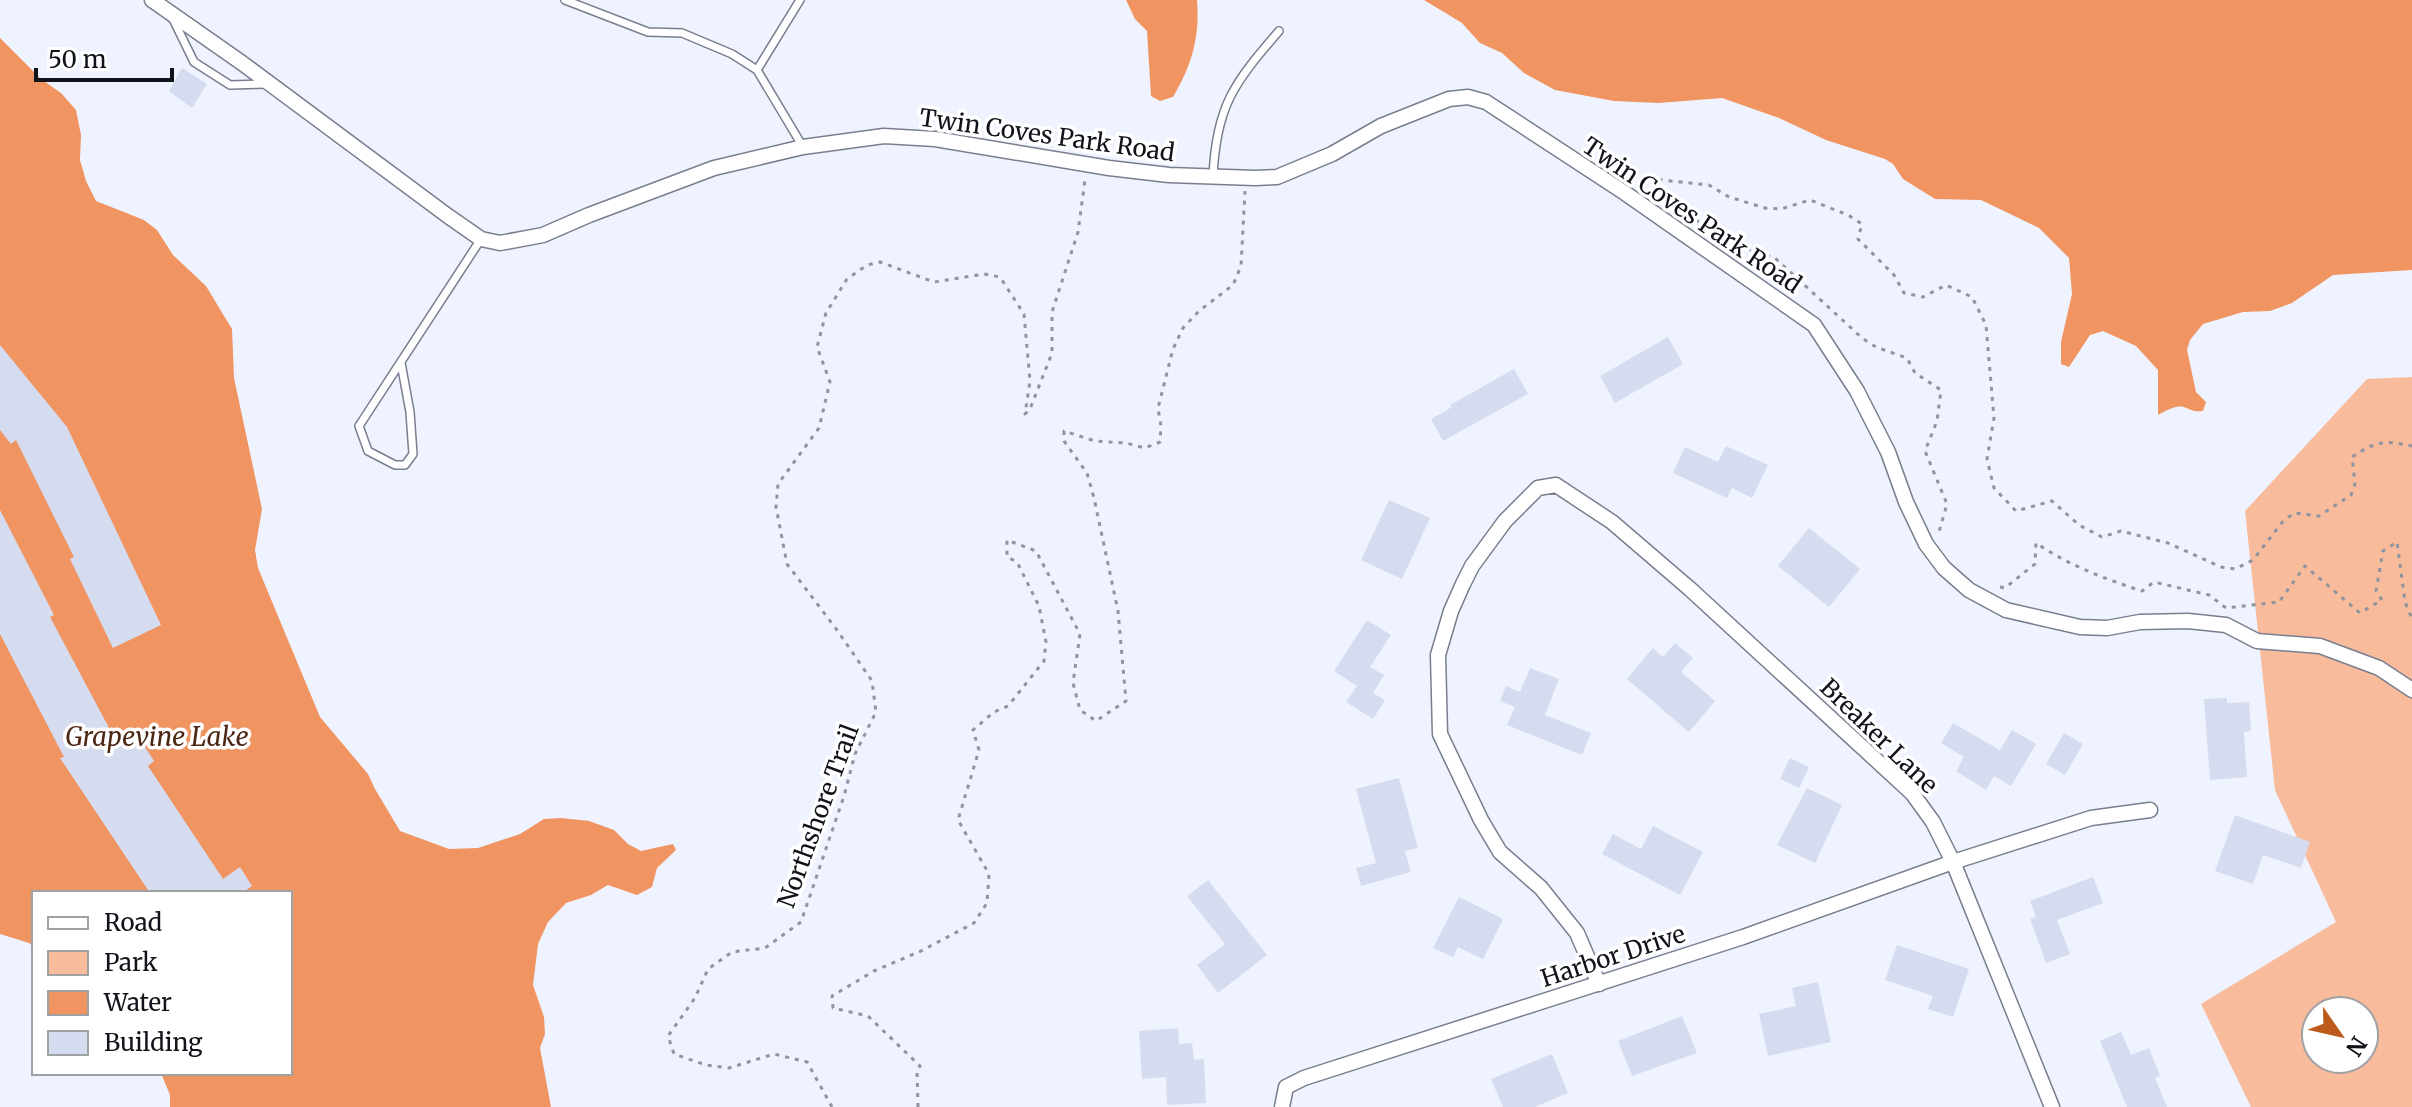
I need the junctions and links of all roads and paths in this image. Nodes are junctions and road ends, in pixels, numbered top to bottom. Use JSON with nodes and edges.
{"nodes":[{"id":1,"x":152,"y":0,"type":"edge"},
{"id":2,"x":565,"y":0,"type":"edge"},
{"id":3,"x":800,"y":0,"type":"edge"},
{"id":4,"x":170,"y":13,"type":"junction"},
{"id":5,"x":1279,"y":31,"type":"dead end"},
{"id":6,"x":757,"y":70,"type":"junction"},
{"id":7,"x":269,"y":84,"type":"junction"},
{"id":8,"x":803,"y":147,"type":"junction"},
{"id":9,"x":1090,"y":165,"type":"junction"},
{"id":10,"x":1213,"y":177,"type":"junction"},
{"id":11,"x":1245,"y":178,"type":"junction"},
{"id":12,"x":1616,"y":187,"type":"junction"},
{"id":13,"x":1667,"y":221,"type":"junction"},
{"id":14,"x":481,"y":239,"type":"junction"},
{"id":15,"x":401,"y":363,"type":"junction"},
{"id":16,"x":2412,"y":446,"type":"edge"},
{"id":17,"x":1938,"y":538,"type":"dead end"},
{"id":18,"x":1994,"y":587,"type":"dead end"},
{"id":19,"x":2412,"y":619,"type":"edge"},
{"id":20,"x":2412,"y":690,"type":"edge"},
{"id":21,"x":2150,"y":810,"type":"dead end"},
{"id":22,"x":1953,"y":862,"type":"junction"},
{"id":23,"x":1599,"y":984,"type":"junction"},
{"id":24,"x":832,"y":1107,"type":"edge"},
{"id":25,"x":918,"y":1107,"type":"edge"},
{"id":26,"x":1282,"y":1107,"type":"edge"},
{"id":27,"x":2052,"y":1107,"type":"edge"}],
"edges":[{"from":1,"to":4,"type":"street"},
{"from":2,"to":6,"type":"lane"},
{"from":3,"to":6,"type":"lane"},
{"from":4,"to":7,"type":"street"},
{"from":4,"to":7,"type":"lane"},
{"from":5,"to":10,"type":"lane"},
{"from":6,"to":8,"type":"lane"},
{"from":7,"to":14,"type":"street"},
{"from":8,"to":9,"type":"street","name":"Twin Coves Park Road"},
{"from":8,"to":14,"type":"street","name":"Twin Coves Park Road"},
{"from":9,"to":10,"type":"street","name":"Twin Coves Park Road"},
{"from":9,"to":24,"type":"path","name":"Northshore Trail"},
{"from":10,"to":11,"type":"street","name":"Twin Coves Park Road"},
{"from":11,"to":12,"type":"street","name":"Twin Coves Park Road"},
{"from":11,"to":25,"type":"path"},
{"from":12,"to":13,"type":"street","name":"Twin Coves Park Road"},
{"from":12,"to":16,"type":"path"},
{"from":13,"to":17,"type":"path"},
{"from":13,"to":20,"type":"street","name":"Twin Coves Park Road"},
{"from":14,"to":15,"type":"lane"},
{"from":15,"to":15,"type":"lane"},
{"from":18,"to":19,"type":"path"},
{"from":21,"to":22,"type":"street","name":"Harbor Drive"},
{"from":22,"to":23,"type":"street","name":"Harbor Drive"},
{"from":22,"to":23,"type":"street","name":"Breaker Lane"},
{"from":22,"to":27,"type":"street","name":"Breaker Lane"},
{"from":23,"to":26,"type":"street","name":"Harbor Drive"}]}
